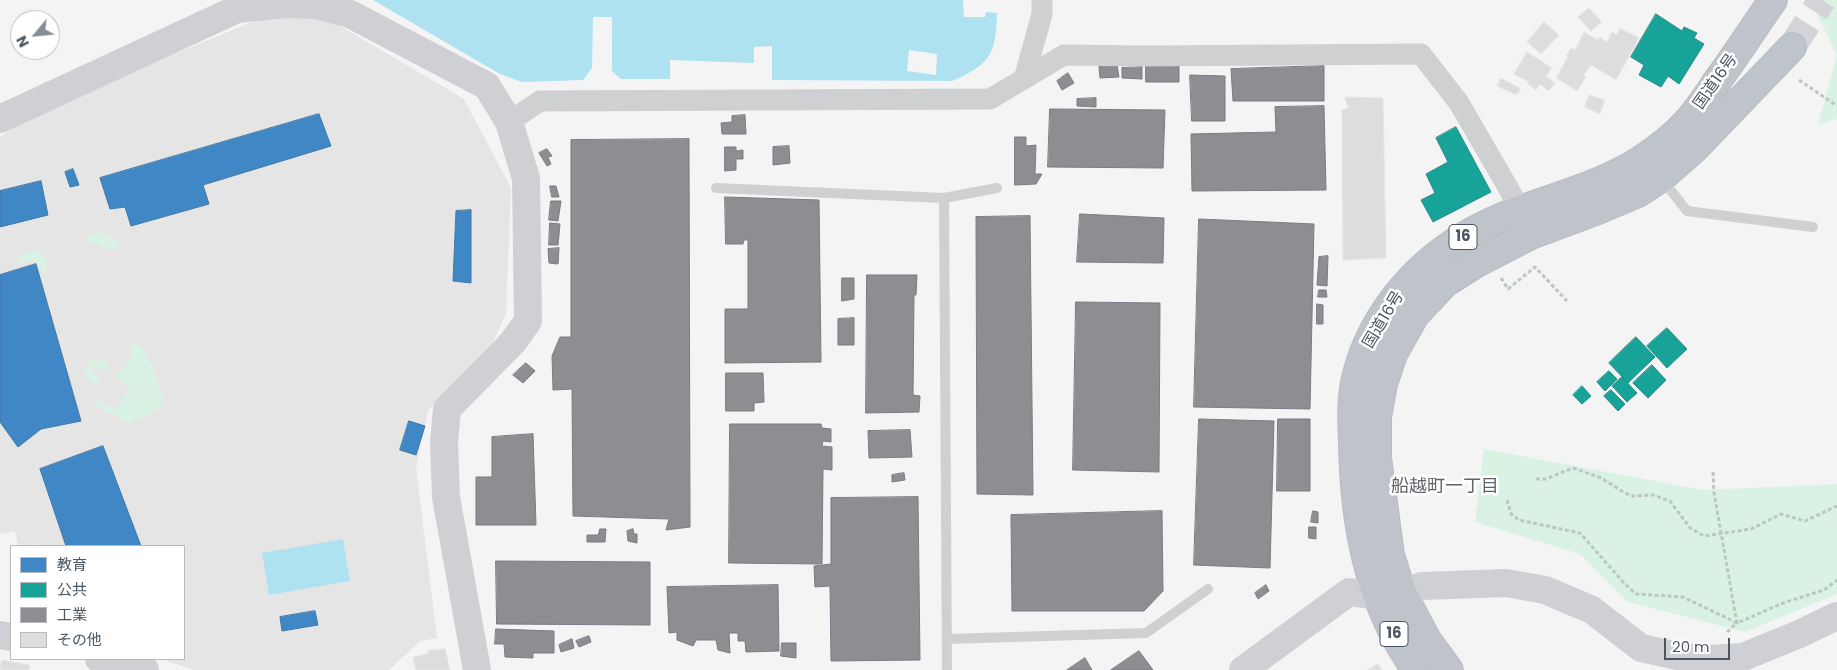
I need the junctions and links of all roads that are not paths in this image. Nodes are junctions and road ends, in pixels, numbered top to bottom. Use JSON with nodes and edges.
{"nodes":[{"id":1,"x":1042,"y":0,"type":"edge"},
{"id":2,"x":1773,"y":0,"type":"edge"},
{"id":3,"x":1792,"y":47,"type":"tunnel mouth"},
{"id":4,"x":1024,"y":79,"type":"junction"},
{"id":5,"x":0,"y":119,"type":"edge"},
{"id":6,"x":508,"y":122,"type":"junction"},
{"id":7,"x":1655,"y":166,"type":"junction"},
{"id":8,"x":716,"y":188,"type":"dead end"},
{"id":9,"x":996,"y":188,"type":"dead end"},
{"id":10,"x":944,"y":198,"type":"junction"},
{"id":11,"x":1518,"y":210,"type":"junction"},
{"id":12,"x":1814,"y":227,"type":"dead end"},
{"id":13,"x":1531,"y":235,"type":"junction"},
{"id":14,"x":1208,"y":590,"type":"dead end"},
{"id":15,"x":1389,"y":594,"type":"junction"},
{"id":16,"x":1837,"y":616,"type":"edge"},
{"id":17,"x":946,"y":639,"type":"junction"},
{"id":18,"x":104,"y":660,"type":"edge"},
{"id":19,"x":1683,"y":664,"type":"edge"},
{"id":20,"x":145,"y":670,"type":"edge"},
{"id":21,"x":477,"y":670,"type":"edge"},
{"id":22,"x":947,"y":670,"type":"edge"},
{"id":23,"x":1243,"y":670,"type":"edge"},
{"id":24,"x":1416,"y":670,"type":"edge"},
{"id":25,"x":1449,"y":670,"type":"edge"}],
"edges":[{"from":1,"to":4,"type":"street"},
{"from":2,"to":7,"type":"highway","name":"国道16号","number":"16"},
{"from":3,"to":7,"type":"highway","name":"国道16号","number":"16"},
{"from":4,"to":6,"type":"street"},
{"from":4,"to":11,"type":"street"},
{"from":5,"to":6,"type":"street"},
{"from":6,"to":21,"type":"street"},
{"from":7,"to":11,"type":"highway","name":"国道16号","number":"16"},
{"from":7,"to":12,"type":"lane"},
{"from":7,"to":13,"type":"highway","name":"国道16号","number":"16"},
{"from":8,"to":10,"type":"lane"},
{"from":9,"to":10,"type":"lane"},
{"from":10,"to":17,"type":"lane"},
{"from":11,"to":13,"type":"street"},
{"from":11,"to":15,"type":"highway","name":"国道16号","number":"16"},
{"from":13,"to":15,"type":"highway","name":"国道16号","number":"16"},
{"from":14,"to":17,"type":"lane"},
{"from":15,"to":19,"type":"street"},
{"from":15,"to":23,"type":"street"},
{"from":15,"to":24,"type":"highway","name":"国道16号","number":"16"},
{"from":15,"to":25,"type":"highway","name":"国道16号","number":"16"},
{"from":16,"to":19,"type":"street"},
{"from":17,"to":22,"type":"lane"},
{"from":18,"to":20,"type":"street"}]}
